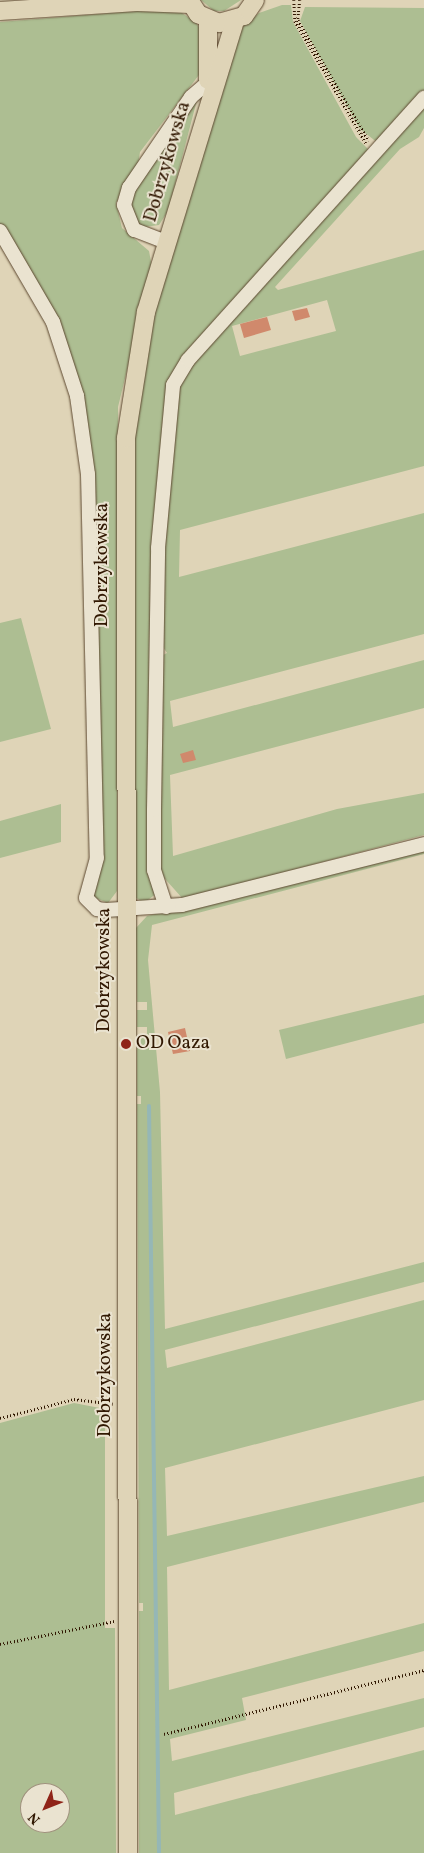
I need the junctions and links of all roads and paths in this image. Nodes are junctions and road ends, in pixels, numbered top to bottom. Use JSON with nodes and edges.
{"nodes":[{"id":1,"x":294,"y":0,"type":"edge"},
{"id":2,"x":300,"y":0,"type":"edge"},
{"id":3,"x":189,"y":2,"type":"edge"},
{"id":4,"x":258,"y":2,"type":"edge"},
{"id":5,"x":0,"y":11,"type":"edge"},
{"id":6,"x":208,"y":21,"type":"junction"},
{"id":7,"x":235,"y":21,"type":"junction"},
{"id":8,"x":208,"y":90,"type":"junction"},
{"id":9,"x":424,"y":98,"type":"edge"},
{"id":10,"x":376,"y":149,"type":"junction"},
{"id":11,"x":0,"y":231,"type":"edge"},
{"id":12,"x":166,"y":242,"type":"junction"},
{"id":13,"x":424,"y":844,"type":"edge"},
{"id":14,"x":166,"y":907,"type":"junction"},
{"id":15,"x":126,"y":909,"type":"junction"},
{"id":16,"x":127,"y":1406,"type":"junction"},
{"id":17,"x":0,"y":1418,"type":"edge"},
{"id":18,"x":128,"y":1619,"type":"junction"},
{"id":19,"x":0,"y":1644,"type":"edge"},
{"id":20,"x":424,"y":1670,"type":"edge"},
{"id":21,"x":164,"y":1734,"type":"dead end"},
{"id":22,"x":128,"y":1853,"type":"edge"}],
"edges":[{"from":1,"to":10,"type":"path"},
{"from":2,"to":10,"type":"path"},
{"from":3,"to":5,"type":"main road"},
{"from":3,"to":6,"type":"main road"},
{"from":4,"to":7,"type":"main road"},
{"from":6,"to":7,"type":"main road"},
{"from":6,"to":8,"type":"main road","name":"Dobrzykowska"},
{"from":7,"to":8,"type":"main road","name":"Dobrzykowska"},
{"from":8,"to":12,"type":"main road","name":"Dobrzykowska"},
{"from":8,"to":12,"type":"street"},
{"from":9,"to":10,"type":"street"},
{"from":10,"to":14,"type":"street"},
{"from":11,"to":15,"type":"street"},
{"from":12,"to":15,"type":"main road","name":"Dobrzykowska"},
{"from":13,"to":14,"type":"street"},
{"from":14,"to":15,"type":"street"},
{"from":15,"to":16,"type":"main road","name":"Dobrzykowska"},
{"from":16,"to":17,"type":"path"},
{"from":16,"to":18,"type":"main road","name":"Dobrzykowska"},
{"from":18,"to":19,"type":"path"},
{"from":18,"to":22,"type":"main road","name":"Dobrzykowska"},
{"from":20,"to":21,"type":"path"}]}
